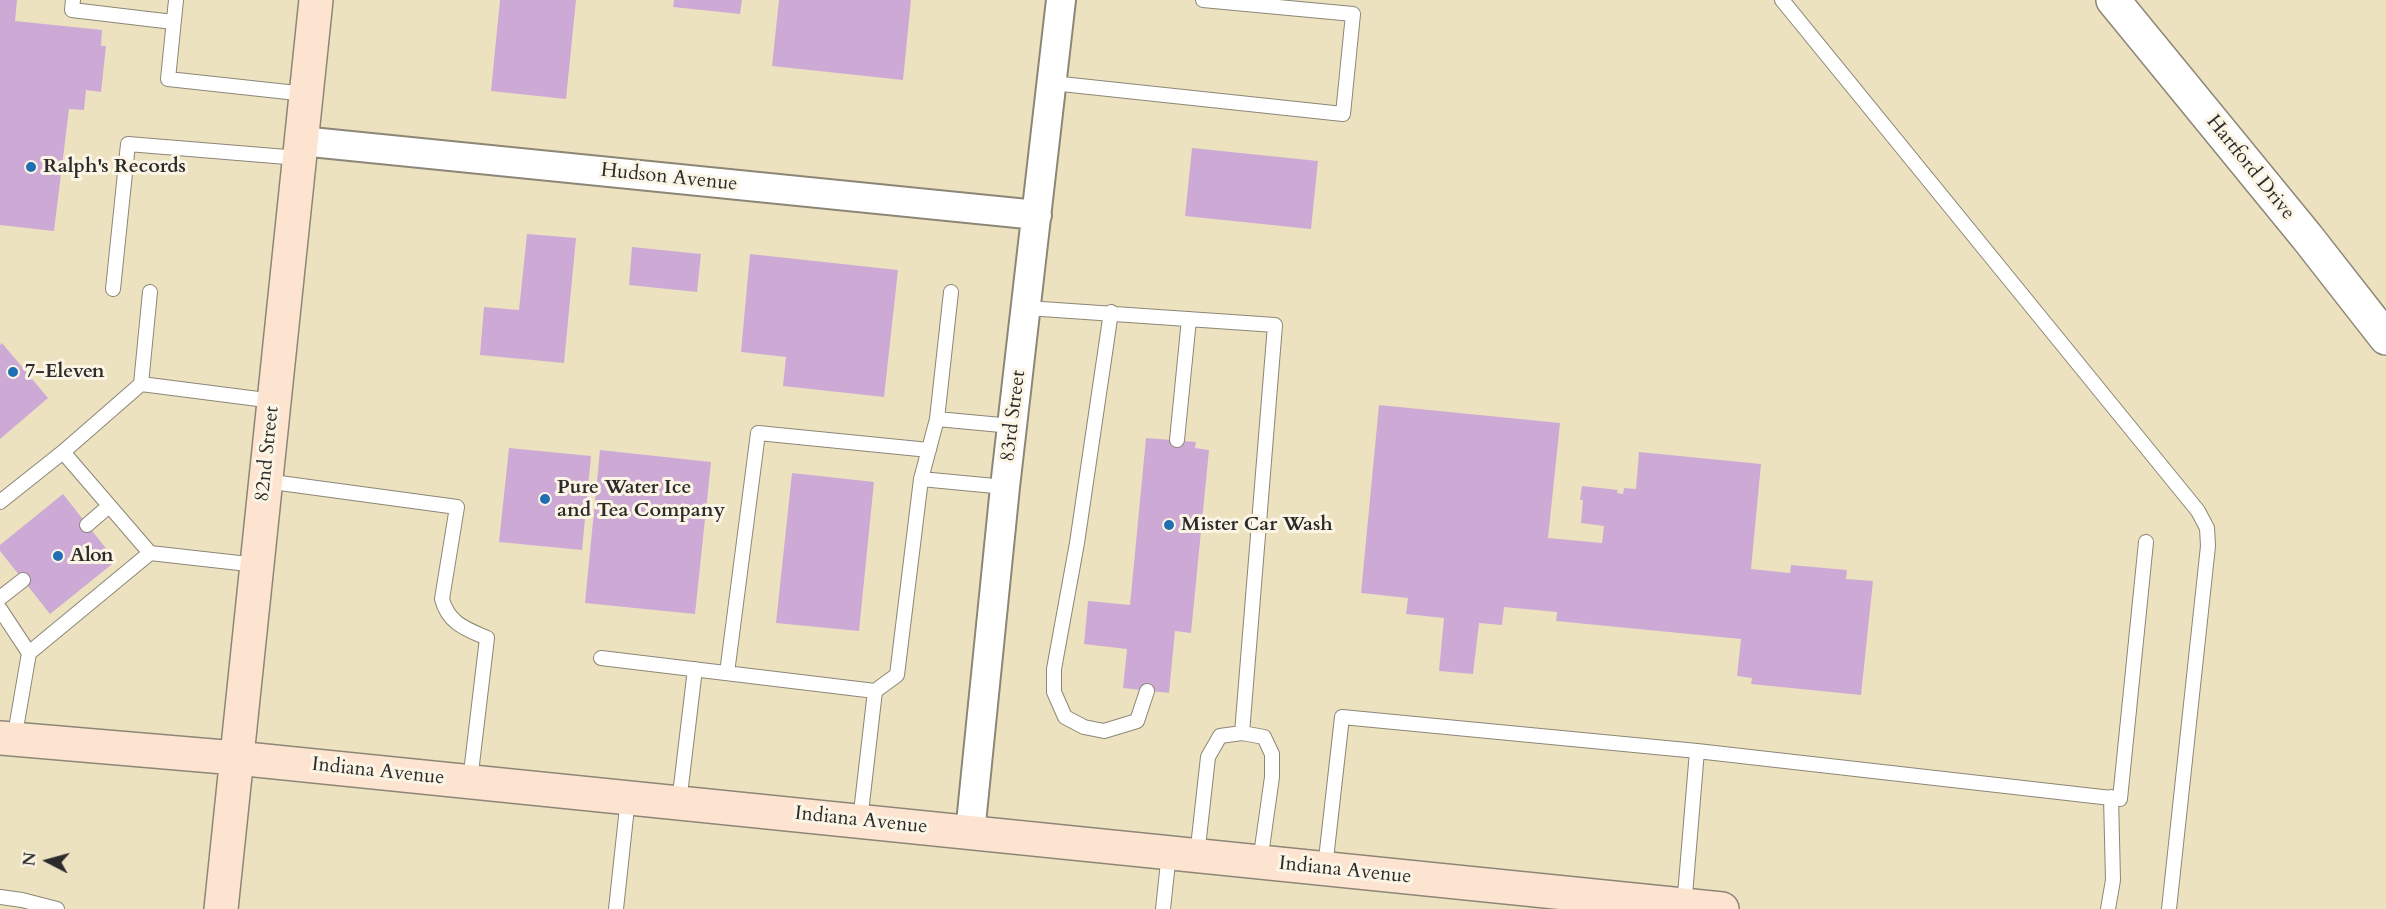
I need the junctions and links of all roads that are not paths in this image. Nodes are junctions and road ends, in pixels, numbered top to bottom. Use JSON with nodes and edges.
{"nodes":[{"id":1,"x":73,"y":0,"type":"edge"},
{"id":2,"x":176,"y":0,"type":"edge"},
{"id":3,"x":316,"y":0,"type":"edge"},
{"id":4,"x":1061,"y":0,"type":"edge"},
{"id":5,"x":1203,"y":0,"type":"edge"},
{"id":6,"x":1782,"y":0,"type":"edge"},
{"id":7,"x":2113,"y":0,"type":"edge"},
{"id":8,"x":173,"y":22,"type":"junction"},
{"id":9,"x":1052,"y":83,"type":"junction"},
{"id":10,"x":306,"y":94,"type":"junction"},
{"id":11,"x":300,"y":149,"type":"junction"},
{"id":12,"x":1037,"y":215,"type":"junction"},
{"id":13,"x":113,"y":289,"type":"dead end"},
{"id":14,"x":951,"y":291,"type":"dead end"},
{"id":15,"x":150,"y":292,"type":"dead end"},
{"id":16,"x":1027,"y":308,"type":"junction"},
{"id":17,"x":1111,"y":312,"type":"junction"},
{"id":18,"x":1189,"y":319,"type":"junction"},
{"id":19,"x":2386,"y":338,"type":"edge"},
{"id":20,"x":141,"y":384,"type":"junction"},
{"id":21,"x":274,"y":401,"type":"junction"},
{"id":22,"x":937,"y":419,"type":"junction"},
{"id":23,"x":1012,"y":426,"type":"junction"},
{"id":24,"x":1177,"y":440,"type":"dead end"},
{"id":25,"x":929,"y":450,"type":"junction"},
{"id":26,"x":63,"y":452,"type":"junction"},
{"id":27,"x":921,"y":479,"type":"junction"},
{"id":28,"x":266,"y":481,"type":"junction"},
{"id":29,"x":1005,"y":487,"type":"junction"},
{"id":30,"x":0,"y":502,"type":"edge"},
{"id":31,"x":109,"y":506,"type":"junction"},
{"id":32,"x":87,"y":525,"type":"dead end"},
{"id":33,"x":2146,"y":542,"type":"dead end"},
{"id":34,"x":150,"y":553,"type":"junction"},
{"id":35,"x":257,"y":565,"type":"junction"},
{"id":36,"x":23,"y":580,"type":"dead end"},
{"id":37,"x":0,"y":598,"type":"edge"},
{"id":38,"x":0,"y":609,"type":"edge"},
{"id":39,"x":29,"y":653,"type":"junction"},
{"id":40,"x":601,"y":658,"type":"dead end"},
{"id":41,"x":695,"y":669,"type":"junction"},
{"id":42,"x":728,"y":673,"type":"junction"},
{"id":43,"x":875,"y":691,"type":"junction"},
{"id":44,"x":1147,"y":691,"type":"dead end"},
{"id":45,"x":1242,"y":733,"type":"junction"},
{"id":46,"x":7,"y":739,"type":"edge"},
{"id":47,"x":1696,"y":751,"type":"junction"},
{"id":48,"x":236,"y":758,"type":"junction"},
{"id":49,"x":470,"y":781,"type":"junction"},
{"id":50,"x":2111,"y":797,"type":"junction"},
{"id":51,"x":628,"y":798,"type":"junction"},
{"id":52,"x":679,"y":803,"type":"junction"},
{"id":53,"x":860,"y":821,"type":"junction"},
{"id":54,"x":970,"y":833,"type":"junction"},
{"id":55,"x":1183,"y":854,"type":"junction"},
{"id":56,"x":1260,"y":862,"type":"junction"},
{"id":57,"x":1325,"y":868,"type":"junction"},
{"id":58,"x":0,"y":897,"type":"edge"},
{"id":59,"x":1684,"y":907,"type":"edge"},
{"id":60,"x":57,"y":909,"type":"edge"},
{"id":61,"x":221,"y":909,"type":"edge"},
{"id":62,"x":616,"y":909,"type":"edge"},
{"id":63,"x":1163,"y":909,"type":"edge"},
{"id":64,"x":1722,"y":909,"type":"edge"},
{"id":65,"x":2108,"y":909,"type":"edge"},
{"id":66,"x":2169,"y":909,"type":"edge"}],
"edges":[{"from":1,"to":8,"type":"lane"},
{"from":2,"to":8,"type":"lane"},
{"from":3,"to":10,"type":"main road","name":"82nd Street"},
{"from":4,"to":9,"type":"street","name":"83rd Street"},
{"from":5,"to":9,"type":"lane"},
{"from":6,"to":66,"type":"lane"},
{"from":7,"to":19,"type":"street","name":"Hartford Drive"},
{"from":8,"to":10,"type":"lane"},
{"from":9,"to":12,"type":"street","name":"83rd Street"},
{"from":10,"to":11,"type":"main road","name":"82nd Street"},
{"from":11,"to":12,"type":"street","name":"Hudson Avenue"},
{"from":11,"to":13,"type":"lane"},
{"from":11,"to":21,"type":"main road","name":"82nd Street"},
{"from":12,"to":16,"type":"street","name":"83rd Street"},
{"from":14,"to":22,"type":"lane"},
{"from":15,"to":20,"type":"lane"},
{"from":16,"to":17,"type":"lane"},
{"from":16,"to":23,"type":"street","name":"83rd Street"},
{"from":17,"to":18,"type":"lane"},
{"from":17,"to":44,"type":"lane"},
{"from":18,"to":24,"type":"lane"},
{"from":18,"to":45,"type":"lane"},
{"from":20,"to":21,"type":"lane"},
{"from":20,"to":26,"type":"lane"},
{"from":21,"to":28,"type":"main road","name":"82nd Street"},
{"from":22,"to":23,"type":"lane"},
{"from":22,"to":25,"type":"lane"},
{"from":23,"to":29,"type":"street","name":"83rd Street"},
{"from":25,"to":27,"type":"lane"},
{"from":25,"to":42,"type":"lane"},
{"from":26,"to":30,"type":"lane"},
{"from":26,"to":31,"type":"lane"},
{"from":27,"to":29,"type":"lane"},
{"from":27,"to":43,"type":"lane"},
{"from":28,"to":35,"type":"main road","name":"82nd Street"},
{"from":28,"to":49,"type":"lane"},
{"from":29,"to":54,"type":"street","name":"83rd Street"},
{"from":31,"to":32,"type":"lane"},
{"from":31,"to":34,"type":"lane"},
{"from":33,"to":50,"type":"lane"},
{"from":34,"to":35,"type":"lane"},
{"from":34,"to":39,"type":"lane"},
{"from":35,"to":48,"type":"main road","name":"82nd Street"},
{"from":36,"to":37,"type":"lane"},
{"from":38,"to":39,"type":"lane"},
{"from":39,"to":46,"type":"lane"},
{"from":40,"to":41,"type":"lane"},
{"from":41,"to":42,"type":"lane"},
{"from":41,"to":52,"type":"lane"},
{"from":42,"to":43,"type":"lane"},
{"from":43,"to":53,"type":"lane"},
{"from":45,"to":55,"type":"lane"},
{"from":45,"to":56,"type":"lane"},
{"from":46,"to":48,"type":"main road","name":"Indiana Avenue"},
{"from":47,"to":50,"type":"lane"},
{"from":47,"to":57,"type":"lane"},
{"from":47,"to":59,"type":"lane"},
{"from":48,"to":49,"type":"main road","name":"Indiana Avenue"},
{"from":48,"to":61,"type":"main road","name":"82nd Street"},
{"from":49,"to":51,"type":"main road","name":"Indiana Avenue"},
{"from":50,"to":65,"type":"lane"},
{"from":51,"to":52,"type":"main road","name":"Indiana Avenue"},
{"from":51,"to":62,"type":"lane"},
{"from":52,"to":53,"type":"main road","name":"Indiana Avenue"},
{"from":53,"to":54,"type":"main road","name":"Indiana Avenue"},
{"from":54,"to":55,"type":"main road","name":"Indiana Avenue"},
{"from":55,"to":56,"type":"main road","name":"Indiana Avenue"},
{"from":55,"to":63,"type":"lane"},
{"from":56,"to":57,"type":"main road","name":"Indiana Avenue"},
{"from":57,"to":59,"type":"main road","name":"Indiana Avenue"},
{"from":58,"to":60,"type":"lane"},
{"from":59,"to":64,"type":"main road","name":"Indiana Avenue"}]}
